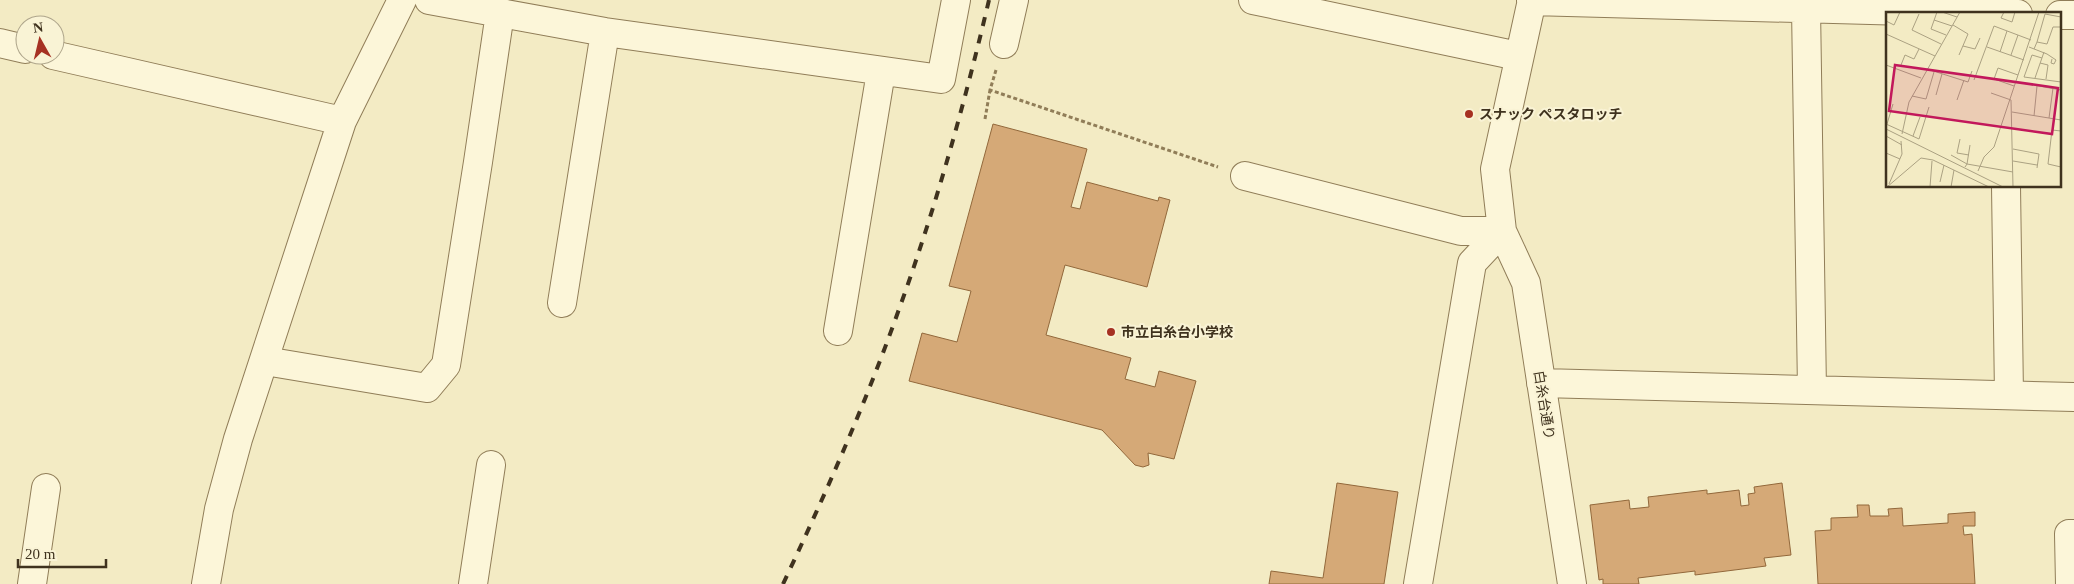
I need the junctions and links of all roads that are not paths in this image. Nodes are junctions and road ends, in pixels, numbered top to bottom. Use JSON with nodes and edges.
{"nodes":[{"id":1,"x":402,"y":0,"type":"edge"},
{"id":2,"x":429,"y":0,"type":"edge"},
{"id":3,"x":956,"y":0,"type":"edge"},
{"id":4,"x":1014,"y":0,"type":"edge"},
{"id":5,"x":1253,"y":0,"type":"edge"},
{"id":6,"x":1531,"y":1,"type":"edge"},
{"id":7,"x":1806,"y":8,"type":"junction"},
{"id":8,"x":548,"y":10,"type":"edge"},
{"id":9,"x":1937,"y":12,"type":"edge"},
{"id":10,"x":500,"y":13,"type":"junction"},
{"id":11,"x":606,"y":32,"type":"junction"},
{"id":12,"x":0,"y":43,"type":"edge"},
{"id":13,"x":1004,"y":44,"type":"road end"},
{"id":14,"x":15,"y":47,"type":"edge"},
{"id":15,"x":1518,"y":56,"type":"junction"},
{"id":16,"x":65,"y":58,"type":"edge"},
{"id":17,"x":881,"y":72,"type":"junction"},
{"id":18,"x":342,"y":121,"type":"junction"},
{"id":19,"x":1245,"y":176,"type":"road end"},
{"id":20,"x":2006,"y":188,"type":"edge"},
{"id":21,"x":1502,"y":230,"type":"junction"},
{"id":22,"x":562,"y":303,"type":"dead end"},
{"id":23,"x":838,"y":331,"type":"dead end"},
{"id":24,"x":265,"y":360,"type":"junction"},
{"id":25,"x":1541,"y":383,"type":"junction"},
{"id":26,"x":1812,"y":390,"type":"junction"},
{"id":27,"x":2009,"y":395,"type":"junction"},
{"id":28,"x":2074,"y":397,"type":"edge"},
{"id":29,"x":491,"y":465,"type":"dead end"},
{"id":30,"x":46,"y":488,"type":"dead end"},
{"id":31,"x":2074,"y":534,"type":"edge"},
{"id":32,"x":32,"y":584,"type":"edge"},
{"id":33,"x":206,"y":584,"type":"edge"},
{"id":34,"x":474,"y":584,"type":"edge"},
{"id":35,"x":1418,"y":584,"type":"edge"},
{"id":36,"x":1572,"y":584,"type":"edge"},
{"id":37,"x":2070,"y":584,"type":"edge"}],
"edges":[{"from":1,"to":18,"type":"street"},
{"from":2,"to":10,"type":"street"},
{"from":3,"to":17,"type":"street"},
{"from":4,"to":13,"type":"street"},
{"from":5,"to":15,"type":"street"},
{"from":6,"to":7,"type":"street"},
{"from":6,"to":15,"type":"street","name":"白糸台通り"},
{"from":7,"to":9,"type":"street"},
{"from":7,"to":26,"type":"street"},
{"from":8,"to":10,"type":"street"},
{"from":8,"to":11,"type":"street"},
{"from":10,"to":24,"type":"street"},
{"from":11,"to":17,"type":"street"},
{"from":11,"to":22,"type":"street"},
{"from":12,"to":14,"type":"street"},
{"from":15,"to":21,"type":"street","name":"白糸台通り"},
{"from":16,"to":18,"type":"street"},
{"from":17,"to":23,"type":"street"},
{"from":18,"to":24,"type":"street"},
{"from":19,"to":21,"type":"street"},
{"from":20,"to":27,"type":"street"},
{"from":21,"to":25,"type":"street","name":"白糸台通り"},
{"from":21,"to":35,"type":"street"},
{"from":24,"to":33,"type":"street"},
{"from":25,"to":26,"type":"street"},
{"from":25,"to":36,"type":"street","name":"白糸台通り"},
{"from":26,"to":27,"type":"street"},
{"from":27,"to":28,"type":"street"},
{"from":29,"to":34,"type":"street"},
{"from":30,"to":32,"type":"street"},
{"from":31,"to":37,"type":"street"}]}
